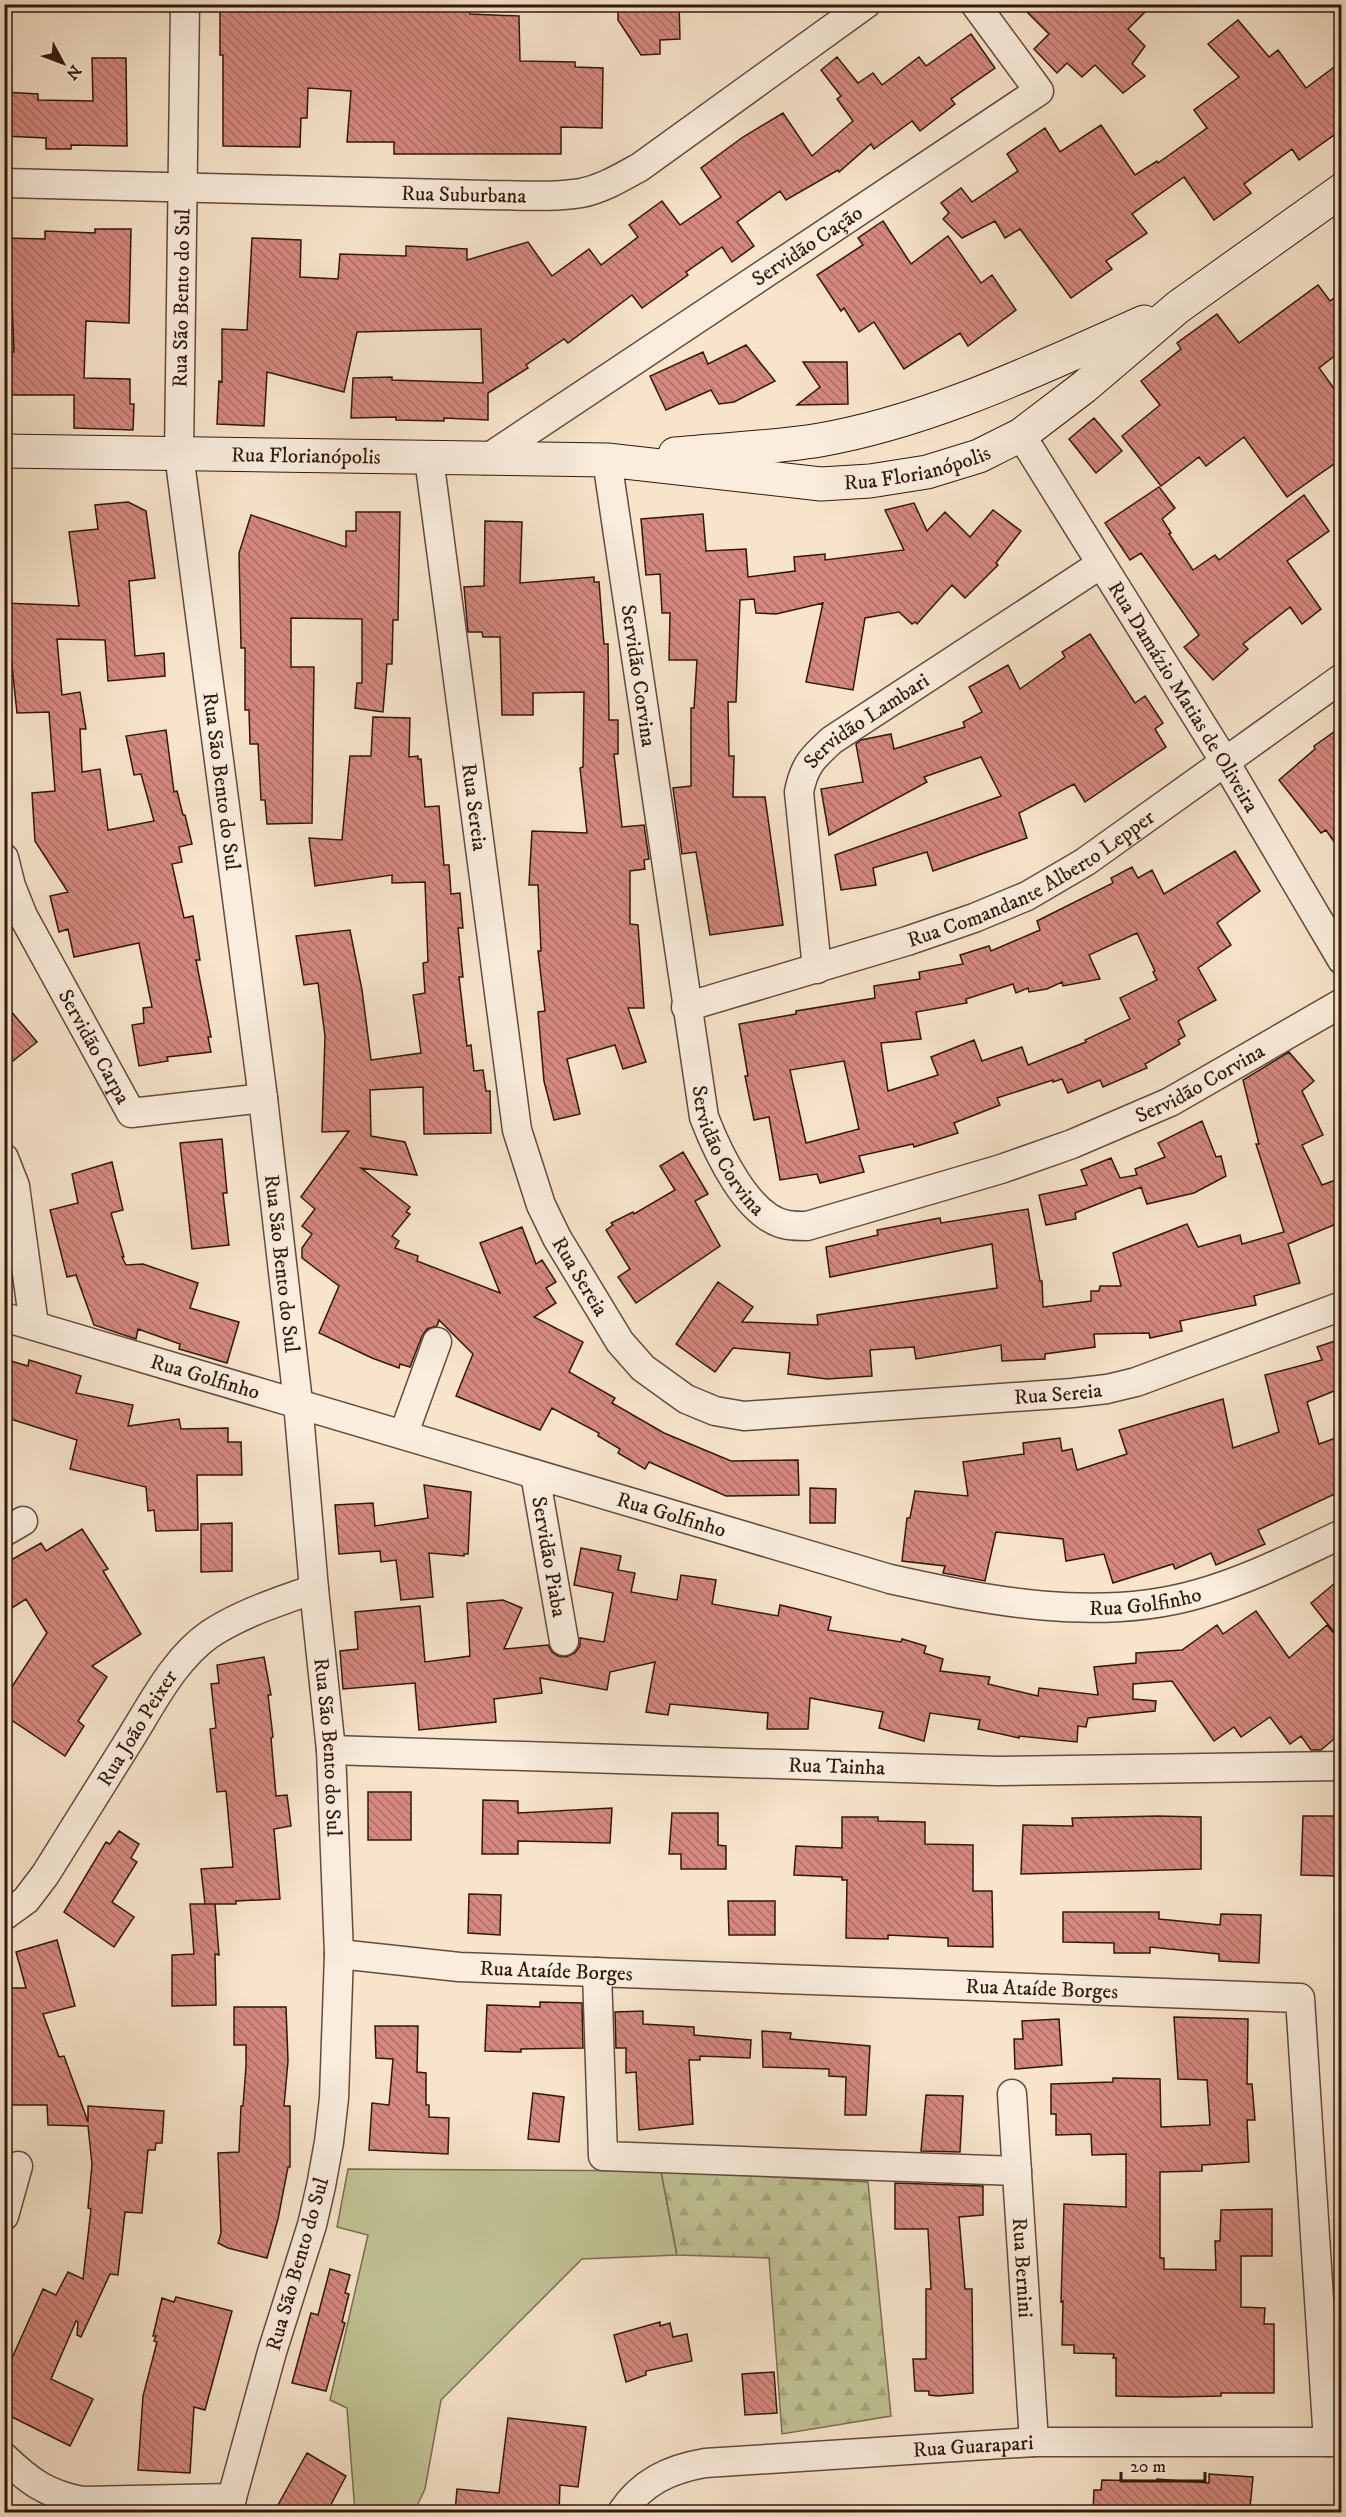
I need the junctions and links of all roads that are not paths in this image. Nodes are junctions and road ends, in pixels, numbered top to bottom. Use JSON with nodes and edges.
{"nodes":[{"id":1,"x":185,"y":4,"type":"edge"},
{"id":2,"x":866,"y":4,"type":"edge"},
{"id":3,"x":975,"y":4,"type":"edge"},
{"id":4,"x":4,"y":183,"type":"edge"},
{"id":5,"x":182,"y":187,"type":"junction"},
{"id":6,"x":1341,"y":190,"type":"edge"},
{"id":7,"x":1178,"y":307,"type":"junction"},
{"id":8,"x":1021,"y":435,"type":"junction"},
{"id":9,"x":4,"y":451,"type":"edge"},
{"id":10,"x":178,"y":454,"type":"junction"},
{"id":11,"x":429,"y":458,"type":"junction"},
{"id":12,"x":485,"y":460,"type":"junction"},
{"id":13,"x":607,"y":460,"type":"junction"},
{"id":14,"x":1101,"y":564,"type":"junction"},
{"id":15,"x":1341,"y":678,"type":"edge"},
{"id":16,"x":1225,"y":762,"type":"junction"},
{"id":17,"x":4,"y":858,"type":"edge"},
{"id":18,"x":1341,"y":960,"type":"edge"},
{"id":19,"x":817,"y":969,"type":"junction"},
{"id":20,"x":1341,"y":1003,"type":"edge"},
{"id":21,"x":686,"y":1007,"type":"junction"},
{"id":22,"x":263,"y":1098,"type":"junction"},
{"id":23,"x":4,"y":1158,"type":"edge"},
{"id":24,"x":1341,"y":1306,"type":"edge"},
{"id":25,"x":4,"y":1317,"type":"edge"},
{"id":26,"x":34,"y":1325,"type":"junction"},
{"id":27,"x":437,"y":1342,"type":"dead end"},
{"id":28,"x":298,"y":1402,"type":"junction"},
{"id":29,"x":404,"y":1433,"type":"junction"},
{"id":30,"x":535,"y":1474,"type":"junction"},
{"id":31,"x":1341,"y":1534,"type":"edge"},
{"id":32,"x":314,"y":1590,"type":"junction"},
{"id":33,"x":564,"y":1641,"type":"dead end"},
{"id":34,"x":331,"y":1750,"type":"junction"},
{"id":35,"x":1341,"y":1766,"type":"edge"},
{"id":36,"x":4,"y":1916,"type":"edge"},
{"id":37,"x":339,"y":1954,"type":"junction"},
{"id":38,"x":597,"y":1972,"type":"junction"},
{"id":39,"x":1012,"y":2094,"type":"dead end"},
{"id":40,"x":18,"y":2166,"type":"dead end"},
{"id":41,"x":1017,"y":2171,"type":"junction"},
{"id":42,"x":4,"y":2216,"type":"edge"},
{"id":43,"x":1035,"y":2442,"type":"junction"},
{"id":44,"x":1335,"y":2442,"type":"edge"},
{"id":45,"x":4,"y":2457,"type":"edge"},
{"id":46,"x":230,"y":2505,"type":"edge"},
{"id":47,"x":622,"y":2512,"type":"edge"}],
"edges":[{"from":1,"to":5,"type":"street","name":"Rua São Bento do Sul"},
{"from":2,"to":5,"type":"street","name":"Rua Suburbana"},
{"from":3,"to":12,"type":"street","name":"Servidão Cação"},
{"from":4,"to":5,"type":"street","name":"Rua Suburbana"},
{"from":5,"to":10,"type":"street","name":"Rua São Bento do Sul"},
{"from":6,"to":7,"type":"street","name":"Rua Florianópolis"},
{"from":7,"to":8,"type":"street","name":"Rua Florianópolis"},
{"from":7,"to":13,"type":"street","name":"Rua Florianópolis"},
{"from":8,"to":13,"type":"street","name":"Rua Florianópolis"},
{"from":8,"to":14,"type":"street","name":"Rua Damázio Matias de Oliveira"},
{"from":9,"to":10,"type":"street","name":"Rua Florianópolis"},
{"from":10,"to":11,"type":"street","name":"Rua Florianópolis"},
{"from":10,"to":22,"type":"street","name":"Rua São Bento do Sul"},
{"from":11,"to":12,"type":"street","name":"Rua Florianópolis"},
{"from":11,"to":24,"type":"street","name":"Rua Sereia"},
{"from":12,"to":13,"type":"street","name":"Rua Florianópolis"},
{"from":13,"to":21,"type":"street","name":"Servidão Corvina"},
{"from":14,"to":16,"type":"street","name":"Rua Damázio Matias de Oliveira"},
{"from":14,"to":19,"type":"street","name":"Servidão Lambari"},
{"from":15,"to":16,"type":"street","name":"Rua Comandante Alberto Lepper"},
{"from":16,"to":18,"type":"street","name":"Rua Damázio Matias de Oliveira"},
{"from":16,"to":19,"type":"street","name":"Rua Comandante Alberto Lepper"},
{"from":17,"to":22,"type":"street","name":"Servidão Carpa"},
{"from":19,"to":21,"type":"street","name":"Rua Comandante Alberto Lepper"},
{"from":20,"to":21,"type":"street","name":"Servidão Corvina"},
{"from":22,"to":28,"type":"street","name":"Rua São Bento do Sul"},
{"from":23,"to":26,"type":"street"},
{"from":25,"to":26,"type":"street","name":"Rua Golfinho"},
{"from":26,"to":28,"type":"street","name":"Rua Golfinho"},
{"from":27,"to":29,"type":"street"},
{"from":28,"to":29,"type":"street","name":"Rua Golfinho"},
{"from":28,"to":32,"type":"street","name":"Rua São Bento do Sul"},
{"from":29,"to":30,"type":"street","name":"Rua Golfinho"},
{"from":30,"to":31,"type":"street","name":"Rua Golfinho"},
{"from":30,"to":33,"type":"street","name":"Servidão Piaba"},
{"from":32,"to":34,"type":"street","name":"Rua São Bento do Sul"},
{"from":32,"to":36,"type":"street","name":"Rua João Peixer"},
{"from":34,"to":35,"type":"street","name":"Rua Tainha"},
{"from":34,"to":37,"type":"street","name":"Rua São Bento do Sul"},
{"from":37,"to":38,"type":"street","name":"Rua Ataíde Borges"},
{"from":37,"to":46,"type":"street","name":"Rua São Bento do Sul"},
{"from":38,"to":41,"type":"street"},
{"from":38,"to":44,"type":"street","name":"Rua Ataíde Borges"},
{"from":39,"to":41,"type":"street","name":"Rua Bernini"},
{"from":40,"to":42,"type":"street"},
{"from":41,"to":43,"type":"street","name":"Rua Bernini"},
{"from":43,"to":44,"type":"street","name":"Rua Guarapari"},
{"from":43,"to":47,"type":"street","name":"Rua Guarapari"},
{"from":45,"to":46,"type":"street"}]}
